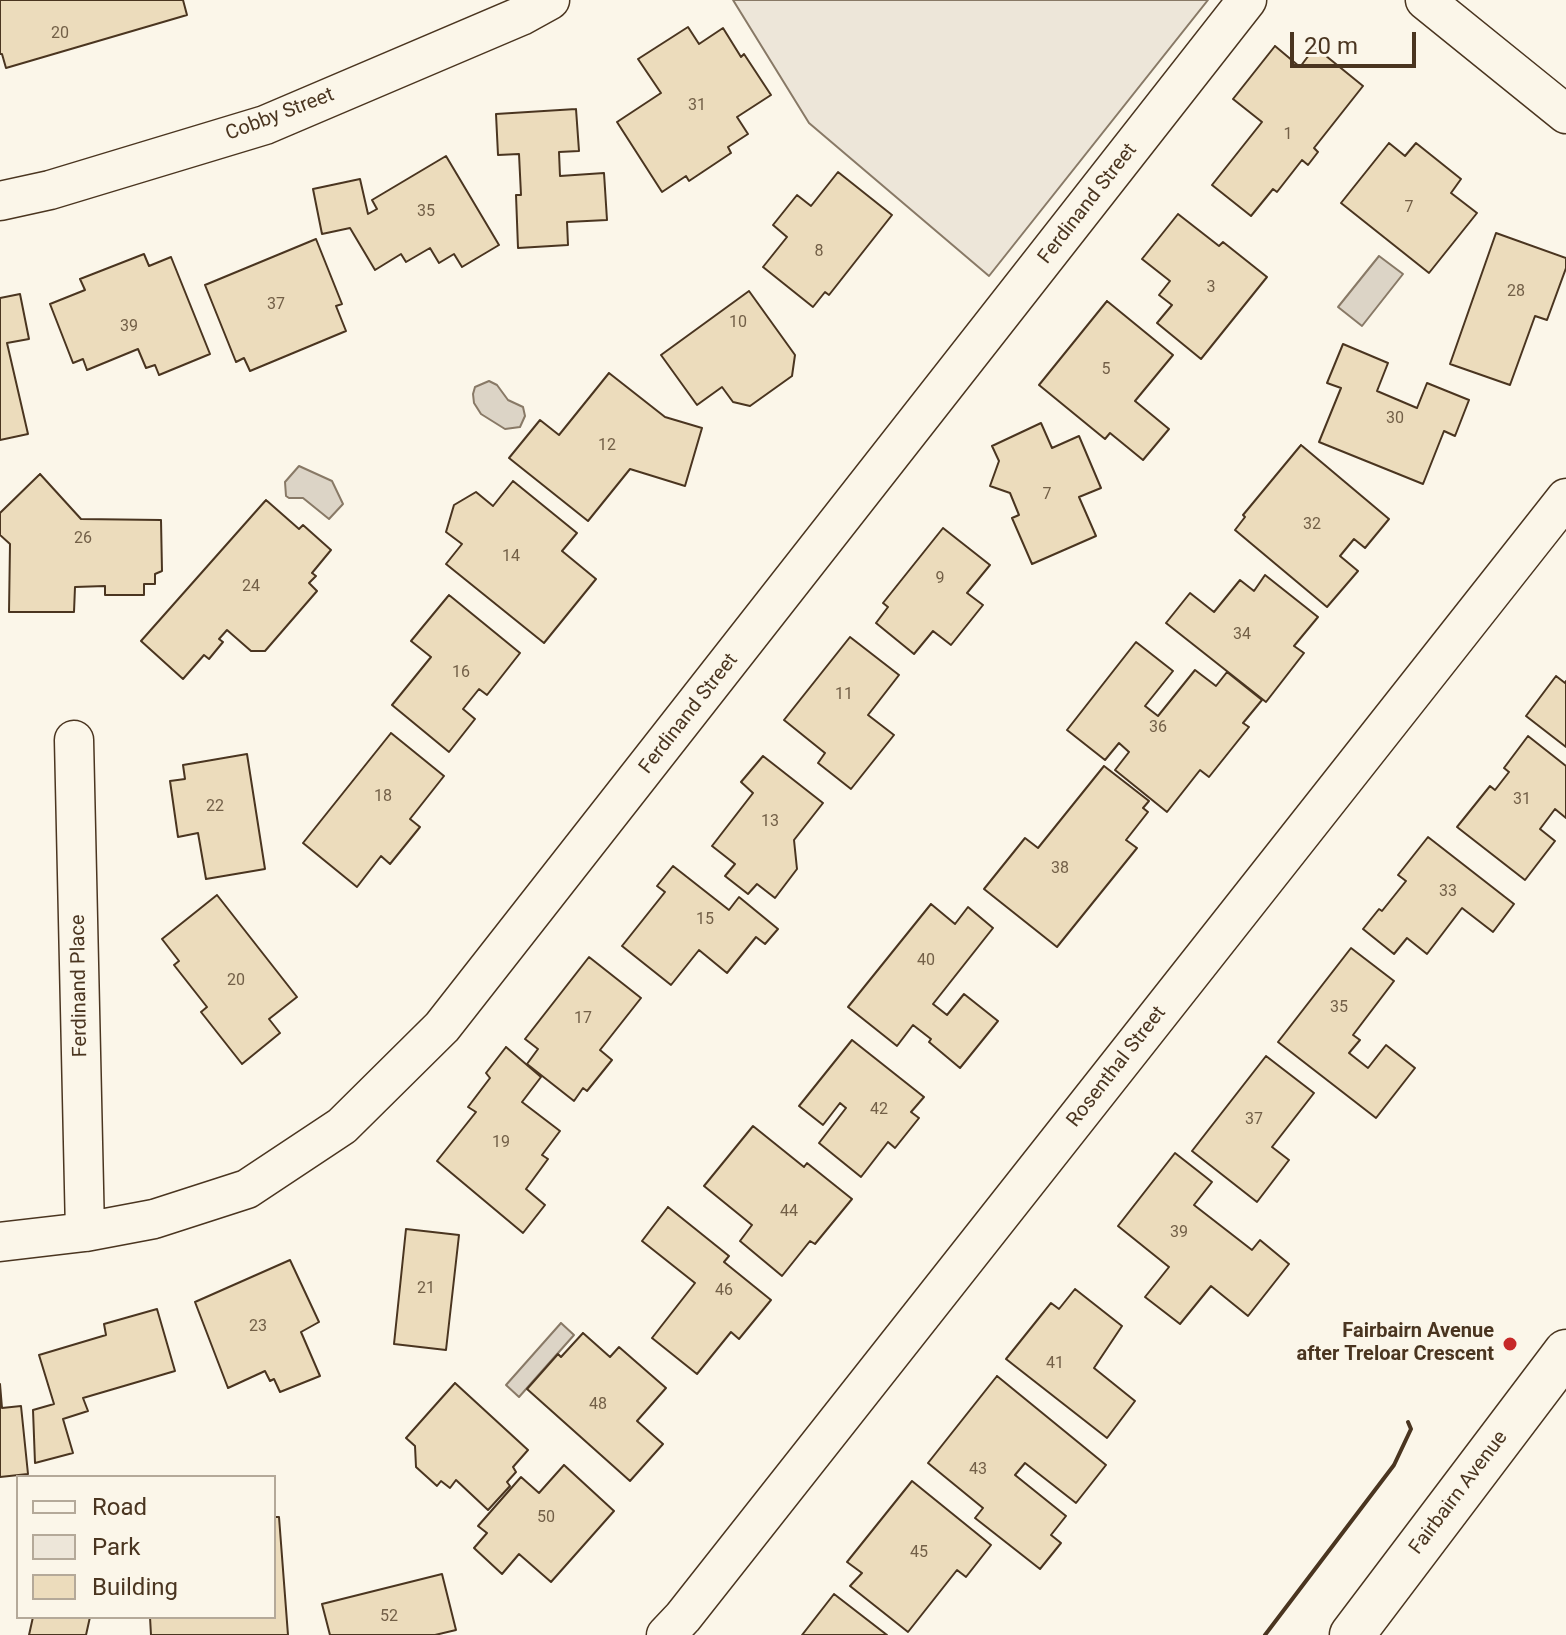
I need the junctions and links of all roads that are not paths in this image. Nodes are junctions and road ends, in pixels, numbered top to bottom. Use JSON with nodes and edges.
{"nodes":[{"id":1,"x":550,"y":0,"type":"edge"},
{"id":2,"x":1247,"y":0,"type":"edge"},
{"id":3,"x":1425,"y":0,"type":"edge"},
{"id":4,"x":1566,"y":114,"type":"edge"},
{"id":5,"x":0,"y":201,"type":"edge"},
{"id":6,"x":1566,"y":498,"type":"edge"},
{"id":7,"x":74,"y":740,"type":"dead end"},
{"id":8,"x":85,"y":1232,"type":"junction"},
{"id":9,"x":0,"y":1242,"type":"edge"},
{"id":10,"x":1566,"y":1352,"type":"edge"},
{"id":11,"x":666,"y":1635,"type":"edge"},
{"id":12,"x":1352,"y":1635,"type":"edge"}],
"edges":[{"from":1,"to":5,"type":"street","name":"Cobby Street"},
{"from":2,"to":8,"type":"street","name":"Ferdinand Street"},
{"from":3,"to":4,"type":"street"},
{"from":6,"to":11,"type":"street","name":"Rosenthal Street"},
{"from":7,"to":8,"type":"street","name":"Ferdinand Place"},
{"from":8,"to":9,"type":"street","name":"Ferdinand Street"},
{"from":10,"to":12,"type":"main road","name":"Fairbairn Avenue"}]}
